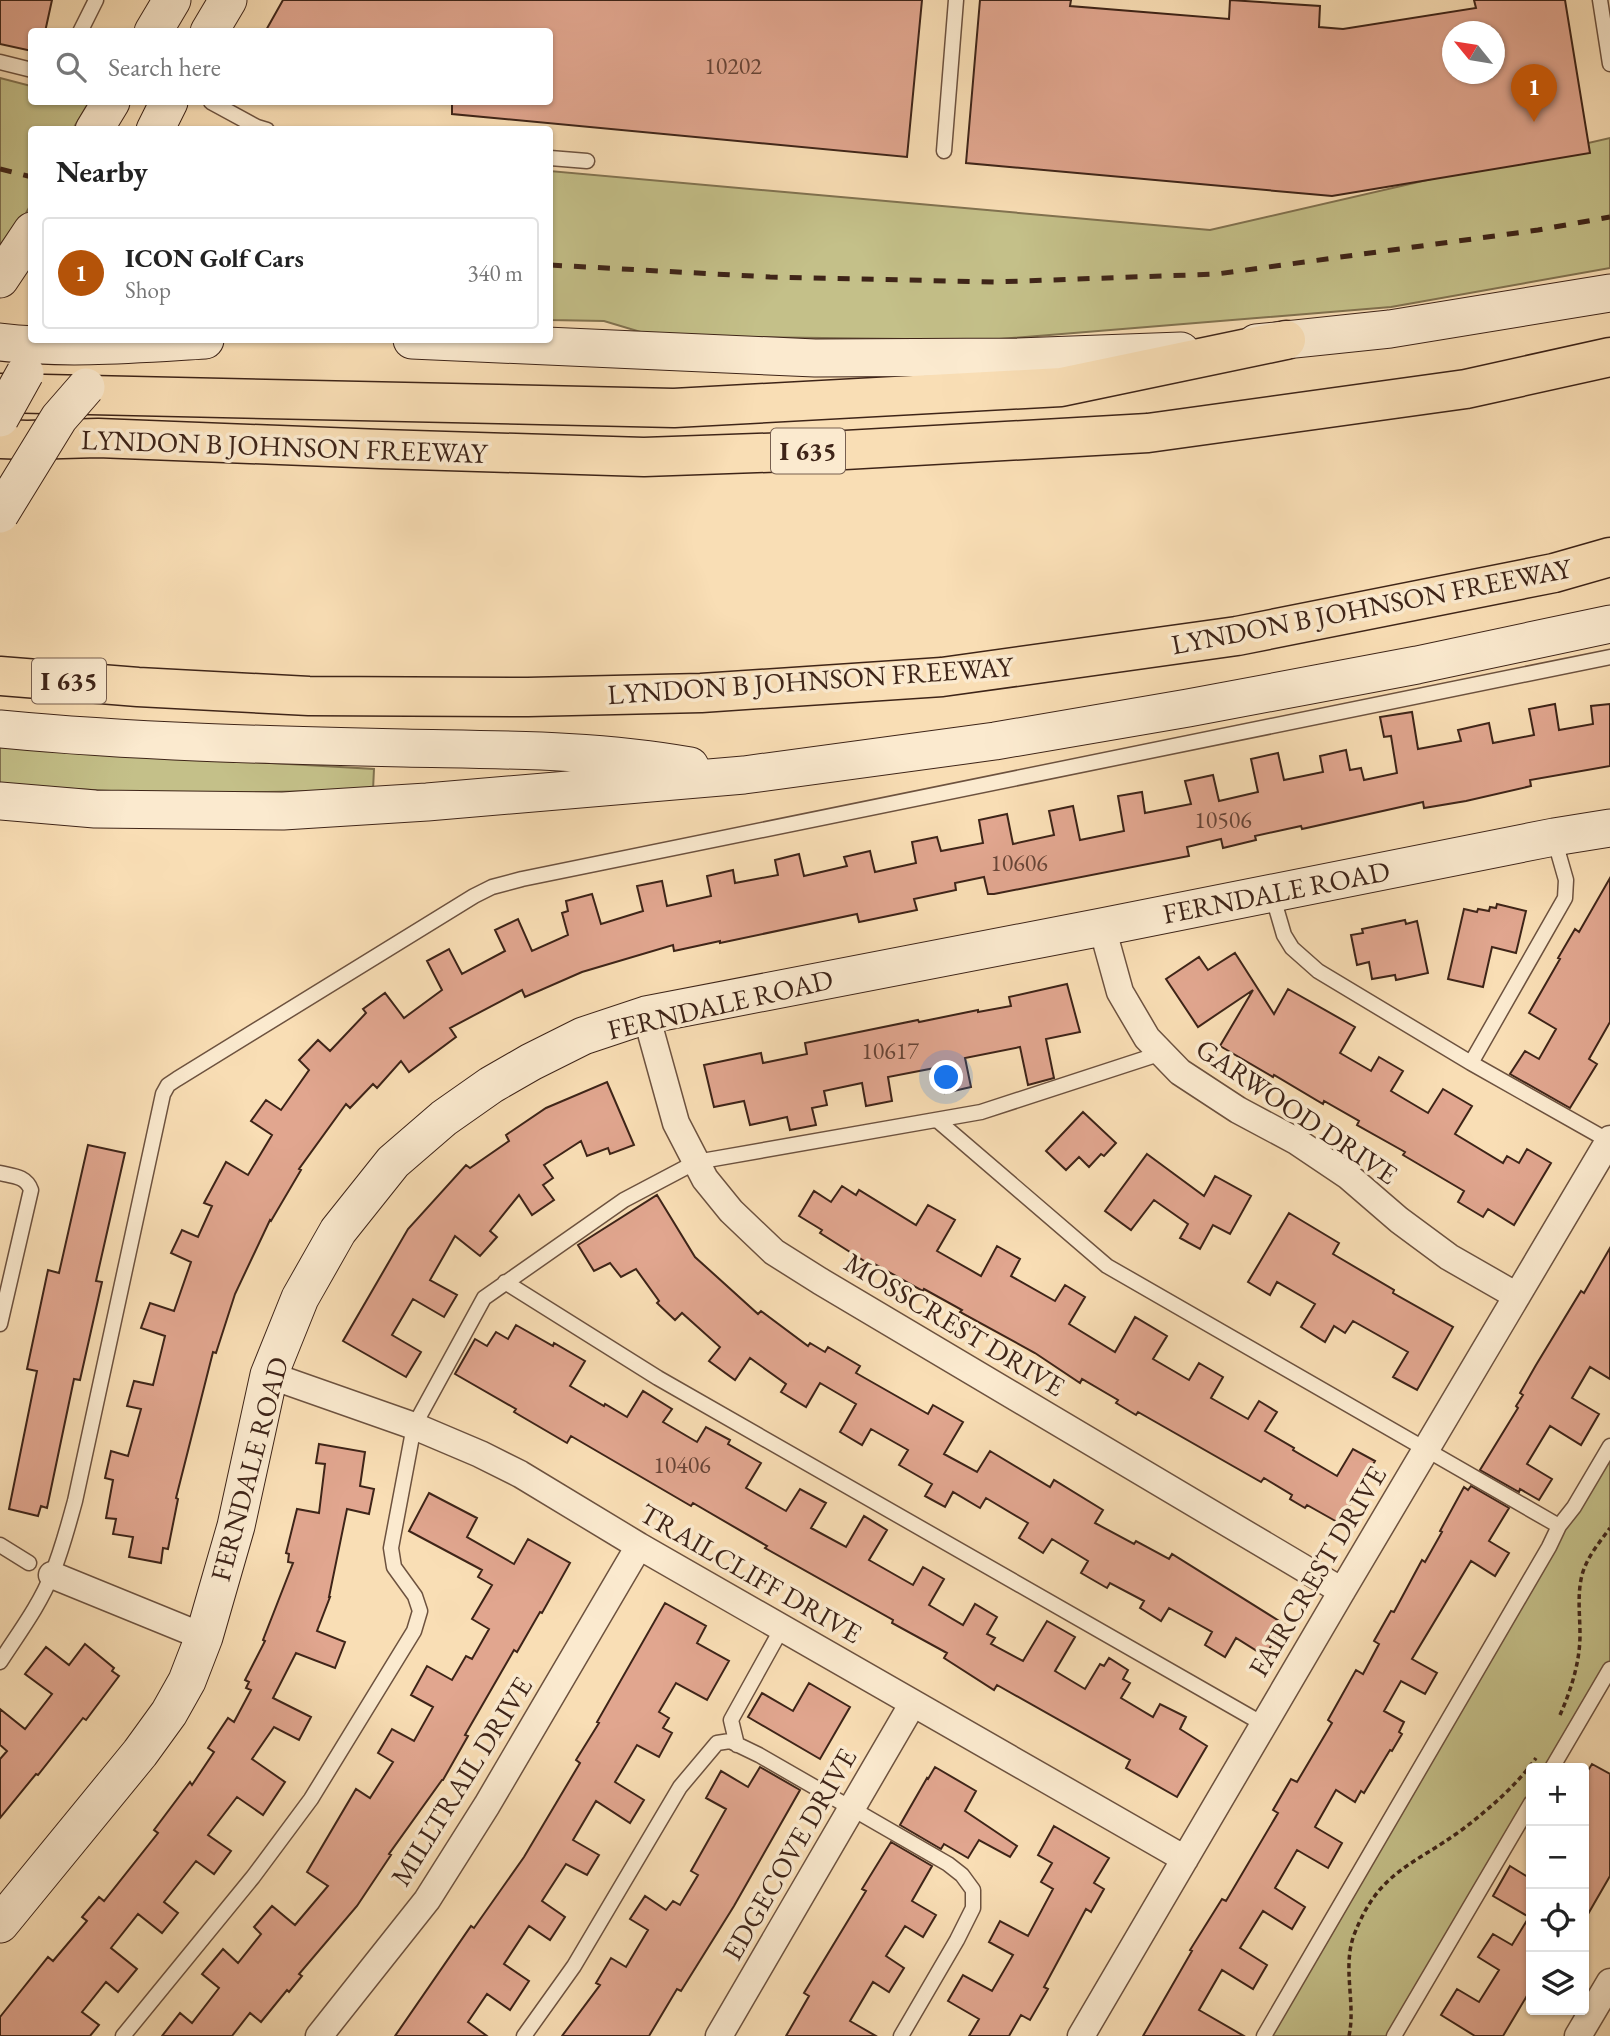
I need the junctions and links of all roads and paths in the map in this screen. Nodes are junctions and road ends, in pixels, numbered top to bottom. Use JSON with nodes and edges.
{"nodes":[{"id":1,"x":96,"y":0,"type":"edge"},
{"id":2,"x":172,"y":0,"type":"edge"},
{"id":3,"x":228,"y":0,"type":"edge"},
{"id":4,"x":956,"y":0,"type":"edge"},
{"id":5,"x":1600,"y":0,"type":"edge"},
{"id":6,"x":82,"y":28,"type":"edge"},
{"id":7,"x":155,"y":28,"type":"edge"},
{"id":8,"x":211,"y":28,"type":"edge"},
{"id":9,"x":0,"y":62,"type":"edge"},
{"id":10,"x":1610,"y":64,"type":"edge"},
{"id":11,"x":28,"y":69,"type":"edge"},
{"id":12,"x":109,"y":105,"type":"edge"},
{"id":13,"x":168,"y":105,"type":"edge"},
{"id":14,"x":217,"y":105,"type":"edge"},
{"id":15,"x":96,"y":126,"type":"edge"},
{"id":16,"x":157,"y":126,"type":"edge"},
{"id":17,"x":255,"y":126,"type":"edge"},
{"id":18,"x":944,"y":151,"type":"dead end"},
{"id":19,"x":553,"y":158,"type":"edge"},
{"id":20,"x":587,"y":161,"type":"dead end"},
{"id":21,"x":1610,"y":293,"type":"edge"},
{"id":22,"x":1286,"y":340,"type":"junction"},
{"id":23,"x":0,"y":342,"type":"edge"},
{"id":24,"x":144,"y":343,"type":"edge"},
{"id":25,"x":148,"y":343,"type":"edge"},
{"id":26,"x":479,"y":343,"type":"edge"},
{"id":27,"x":1610,"y":357,"type":"edge"},
{"id":28,"x":27,"y":363,"type":"edge"},
{"id":29,"x":0,"y":418,"type":"edge"},
{"id":30,"x":0,"y":439,"type":"edge"},
{"id":31,"x":0,"y":514,"type":"edge"},
{"id":32,"x":1610,"y":557,"type":"edge"},
{"id":33,"x":1610,"y":624,"type":"edge"},
{"id":34,"x":1610,"y":657,"type":"edge"},
{"id":35,"x":0,"y":676,"type":"edge"},
{"id":36,"x":0,"y":729,"type":"edge"},
{"id":37,"x":744,"y":775,"type":"junction"},
{"id":38,"x":0,"y":801,"type":"edge"},
{"id":39,"x":1610,"y":828,"type":"edge"},
{"id":40,"x":1554,"y":837,"type":"junction"},
{"id":41,"x":1272,"y":893,"type":"junction"},
{"id":42,"x":1102,"y":928,"type":"junction"},
{"id":43,"x":646,"y":1015,"type":"junction"},
{"id":44,"x":1162,"y":1054,"type":"junction"},
{"id":45,"x":1471,"y":1063,"type":"junction"},
{"id":46,"x":937,"y":1120,"type":"junction"},
{"id":47,"x":1610,"y":1140,"type":"edge"},
{"id":48,"x":696,"y":1162,"type":"junction"},
{"id":49,"x":0,"y":1173,"type":"edge"},
{"id":50,"x":505,"y":1282,"type":"junction"},
{"id":51,"x":1517,"y":1296,"type":"junction"},
{"id":52,"x":0,"y":1325,"type":"edge"},
{"id":53,"x":270,"y":1375,"type":"junction"},
{"id":54,"x":414,"y":1426,"type":"junction"},
{"id":55,"x":1610,"y":1446,"type":"edge"},
{"id":56,"x":1426,"y":1450,"type":"junction"},
{"id":57,"x":1559,"y":1526,"type":"junction"},
{"id":58,"x":1610,"y":1528,"type":"edge"},
{"id":59,"x":0,"y":1545,"type":"edge"},
{"id":60,"x":639,"y":1546,"type":"junction"},
{"id":61,"x":41,"y":1569,"type":"junction"},
{"id":62,"x":1342,"y":1591,"type":"junction"},
{"id":63,"x":782,"y":1628,"type":"junction"},
{"id":64,"x":204,"y":1637,"type":"junction"},
{"id":65,"x":0,"y":1662,"type":"edge"},
{"id":66,"x":1610,"y":1669,"type":"edge"},
{"id":67,"x":913,"y":1703,"type":"junction"},
{"id":68,"x":1559,"y":1717,"type":"dead end"},
{"id":69,"x":1263,"y":1724,"type":"junction"},
{"id":70,"x":737,"y":1745,"type":"junction"},
{"id":71,"x":1538,"y":1754,"type":"dead end"},
{"id":72,"x":1555,"y":1763,"type":"edge"},
{"id":73,"x":852,"y":1808,"type":"junction"},
{"id":74,"x":1526,"y":1812,"type":"edge"},
{"id":75,"x":1185,"y":1859,"type":"junction"},
{"id":76,"x":0,"y":1924,"type":"edge"},
{"id":77,"x":1610,"y":1982,"type":"edge"},
{"id":78,"x":123,"y":2036,"type":"edge"},
{"id":79,"x":319,"y":2036,"type":"edge"},
{"id":80,"x":524,"y":2036,"type":"edge"},
{"id":81,"x":719,"y":2036,"type":"edge"},
{"id":82,"x":901,"y":2036,"type":"edge"},
{"id":83,"x":1081,"y":2036,"type":"edge"},
{"id":84,"x":1264,"y":2036,"type":"edge"},
{"id":85,"x":1349,"y":2036,"type":"edge"},
{"id":86,"x":1394,"y":2036,"type":"edge"},
{"id":87,"x":1578,"y":2036,"type":"edge"}],
"edges":[{"from":1,"to":6,"type":"lane"},
{"from":2,"to":7,"type":"main road"},
{"from":3,"to":8,"type":"main road"},
{"from":4,"to":18,"type":"lane"},
{"from":5,"to":10,"type":"lane"},
{"from":9,"to":11,"type":"lane"},
{"from":12,"to":15,"type":"main road"},
{"from":13,"to":16,"type":"main road"},
{"from":14,"to":17,"type":"lane"},
{"from":19,"to":20,"type":"lane"},
{"from":21,"to":22,"type":"main road"},
{"from":22,"to":26,"type":"main road"},
{"from":22,"to":28,"type":"highway"},
{"from":23,"to":28,"type":"main road"},
{"from":24,"to":28,"type":"main road"},
{"from":25,"to":31,"type":"main road","bridge":true},
{"from":27,"to":30,"type":"highway","name":"LYNDON B JOHNSON FREEWAY","number":"I 635"},
{"from":28,"to":29,"type":"main road","bridge":true},
{"from":32,"to":35,"type":"highway","name":"LYNDON B JOHNSON FREEWAY","number":"I 635"},
{"from":33,"to":37,"type":"main road"},
{"from":34,"to":61,"type":"lane"},
{"from":36,"to":37,"type":"main road"},
{"from":37,"to":38,"type":"main road"},
{"from":39,"to":40,"type":"main road","name":"FERNDALE ROAD"},
{"from":40,"to":41,"type":"main road","name":"FERNDALE ROAD"},
{"from":40,"to":45,"type":"lane"},
{"from":41,"to":42,"type":"main road","name":"FERNDALE ROAD"},
{"from":41,"to":45,"type":"lane"},
{"from":42,"to":43,"type":"main road","name":"FERNDALE ROAD"},
{"from":42,"to":44,"type":"street","name":"GARWOOD DRIVE"},
{"from":43,"to":48,"type":"street","name":"MOSSCREST DRIVE"},
{"from":43,"to":53,"type":"main road","name":"FERNDALE ROAD"},
{"from":44,"to":46,"type":"lane"},
{"from":44,"to":51,"type":"street","name":"GARWOOD DRIVE"},
{"from":45,"to":47,"type":"lane"},
{"from":46,"to":48,"type":"lane"},
{"from":46,"to":56,"type":"lane"},
{"from":47,"to":51,"type":"street","name":"FAIRCREST DRIVE"},
{"from":48,"to":50,"type":"lane"},
{"from":48,"to":62,"type":"street","name":"MOSSCREST DRIVE"},
{"from":49,"to":52,"type":"lane"},
{"from":50,"to":54,"type":"lane"},
{"from":50,"to":69,"type":"lane"},
{"from":51,"to":56,"type":"street","name":"FAIRCREST DRIVE"},
{"from":53,"to":54,"type":"street","name":"TRAILCLIFF DRIVE"},
{"from":53,"to":64,"type":"main road","name":"FERNDALE ROAD"},
{"from":54,"to":60,"type":"street","name":"TRAILCLIFF DRIVE"},
{"from":54,"to":78,"type":"lane"},
{"from":55,"to":57,"type":"lane"},
{"from":56,"to":57,"type":"lane"},
{"from":56,"to":62,"type":"street","name":"FAIRCREST DRIVE"},
{"from":57,"to":84,"type":"lane"},
{"from":58,"to":68,"type":"path"},
{"from":59,"to":61,"type":"lane"},
{"from":60,"to":63,"type":"street","name":"TRAILCLIFF DRIVE"},
{"from":60,"to":79,"type":"street","name":"MILLTRAIL DRIVE"},
{"from":61,"to":64,"type":"street"},
{"from":61,"to":65,"type":"lane"},
{"from":62,"to":69,"type":"street","name":"FAIRCREST DRIVE"},
{"from":63,"to":67,"type":"street","name":"TRAILCLIFF DRIVE"},
{"from":63,"to":70,"type":"lane"},
{"from":64,"to":76,"type":"main road","name":"FERNDALE ROAD"},
{"from":66,"to":72,"type":"lane"},
{"from":67,"to":73,"type":"street","name":"EDGECOVE DRIVE"},
{"from":67,"to":75,"type":"street","name":"TRAILCLIFF DRIVE"},
{"from":69,"to":75,"type":"street","name":"FAIRCREST DRIVE"},
{"from":70,"to":73,"type":"lane"},
{"from":70,"to":80,"type":"lane"},
{"from":71,"to":85,"type":"path"},
{"from":73,"to":81,"type":"street","name":"EDGECOVE DRIVE"},
{"from":73,"to":82,"type":"lane"},
{"from":74,"to":86,"type":"lane"},
{"from":75,"to":83,"type":"street","name":"FAIRCREST DRIVE"},
{"from":77,"to":87,"type":"street"}]}
